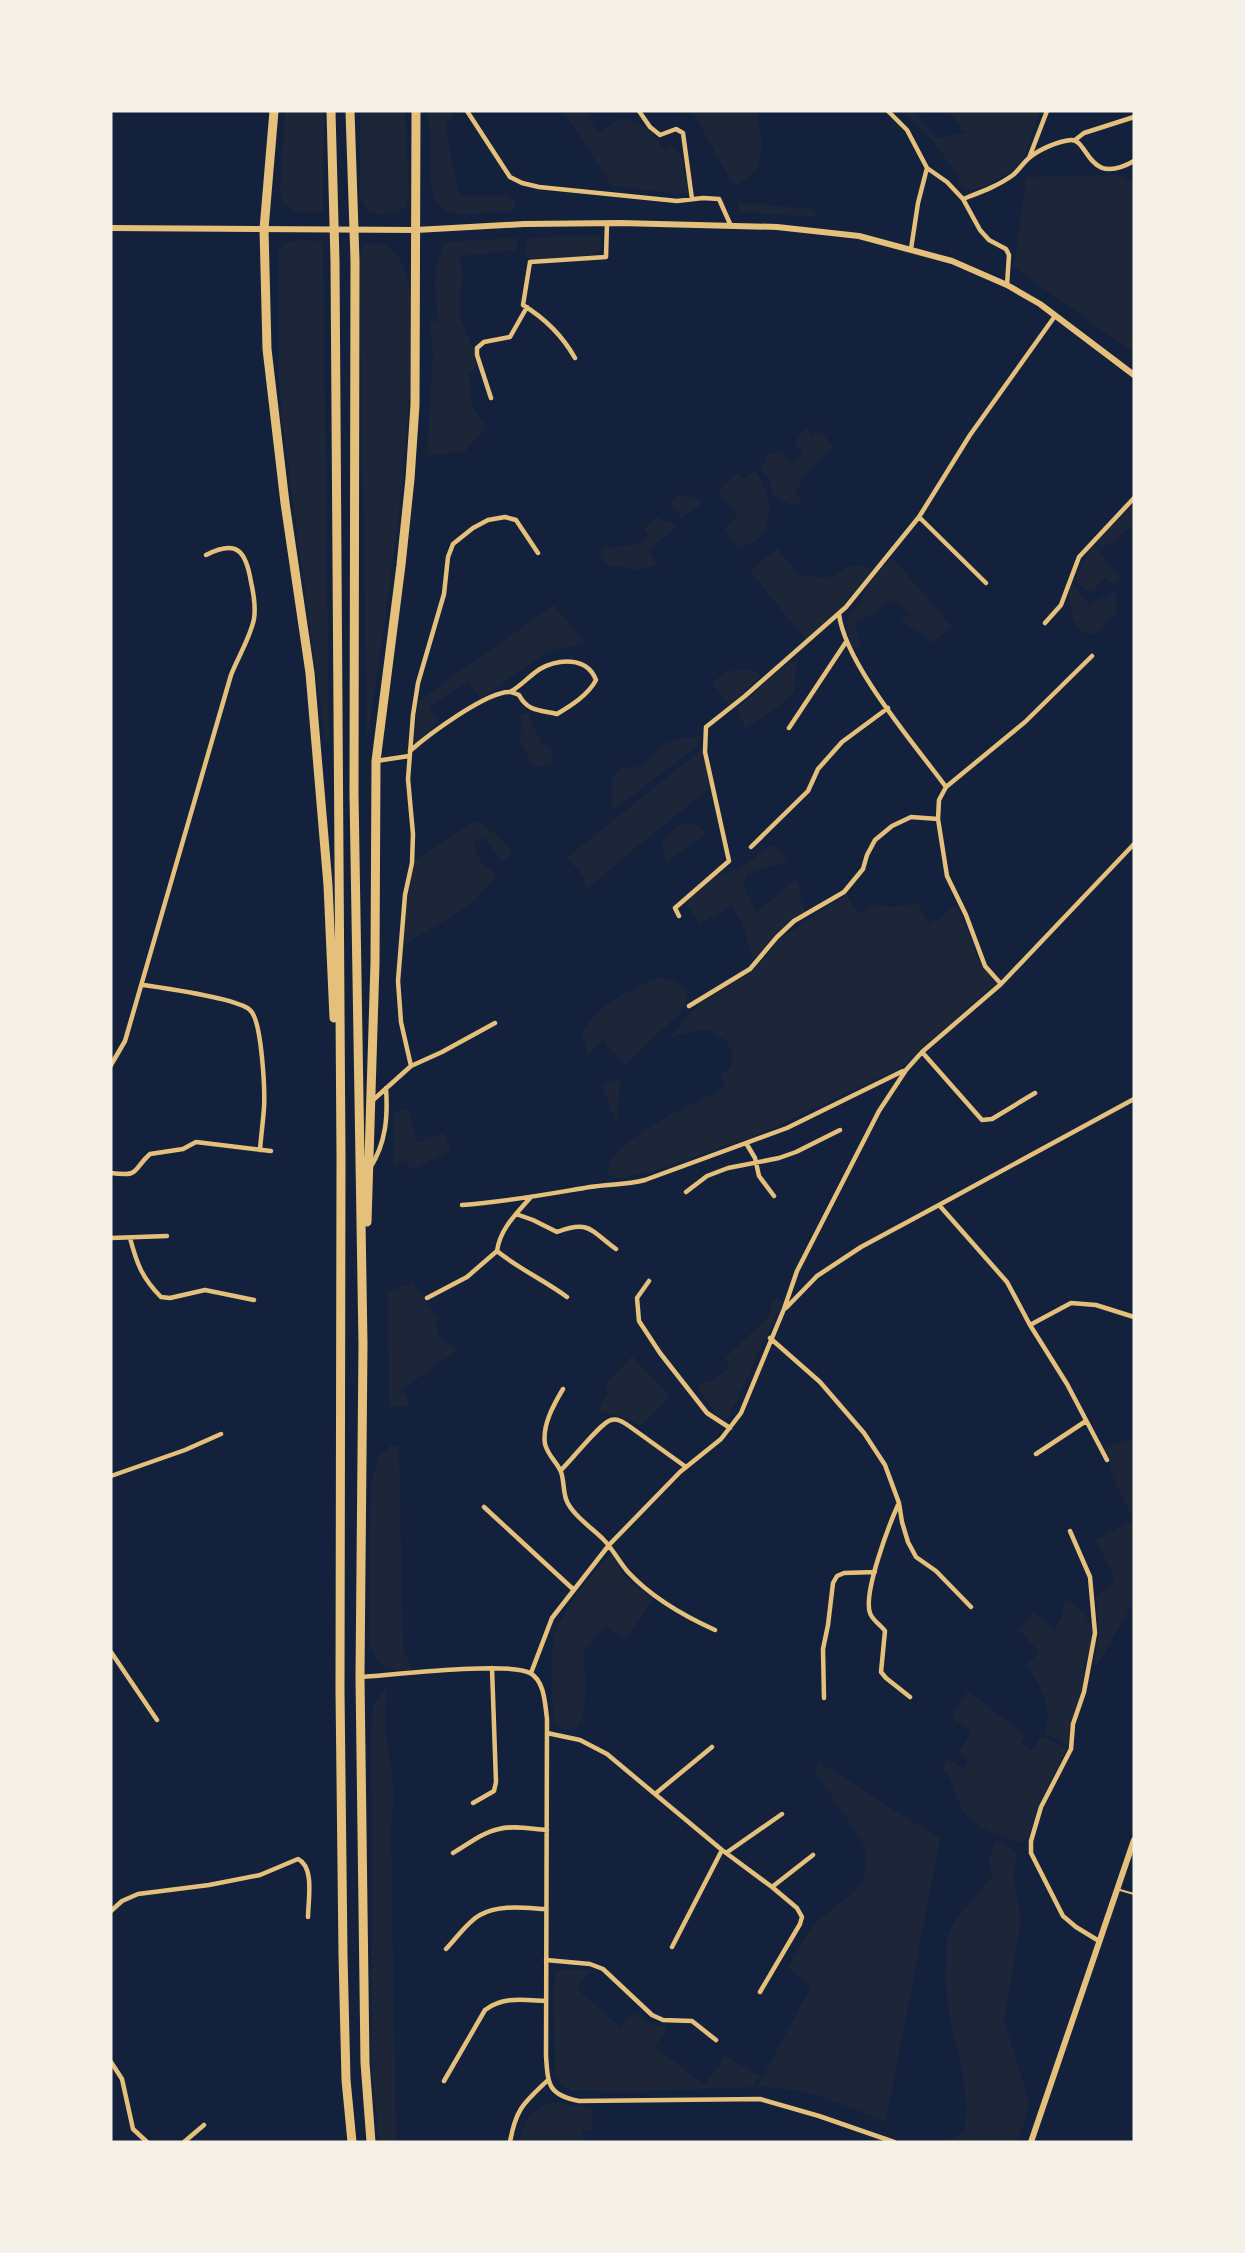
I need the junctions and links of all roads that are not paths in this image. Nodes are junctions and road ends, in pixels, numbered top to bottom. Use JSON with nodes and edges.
{"nodes":[{"id":1,"x":274,"y":111,"type":"edge"},
{"id":2,"x":331,"y":111,"type":"edge"},
{"id":3,"x":350,"y":111,"type":"edge"},
{"id":4,"x":416,"y":111,"type":"edge"},
{"id":5,"x":467,"y":111,"type":"edge"},
{"id":6,"x":639,"y":111,"type":"edge"},
{"id":7,"x":888,"y":111,"type":"edge"},
{"id":8,"x":1047,"y":111,"type":"edge"},
{"id":9,"x":1134,"y":117,"type":"edge"},
{"id":10,"x":1075,"y":140,"type":"junction"},
{"id":11,"x":1029,"y":158,"type":"junction"},
{"id":12,"x":1134,"y":161,"type":"edge"},
{"id":13,"x":927,"y":168,"type":"junction"},
{"id":14,"x":692,"y":199,"type":"junction"},
{"id":15,"x":963,"y":199,"type":"junction"},
{"id":16,"x":607,"y":224,"type":"junction"},
{"id":17,"x":731,"y":226,"type":"junction"},
{"id":18,"x":111,"y":228,"type":"edge"},
{"id":19,"x":264,"y":229,"type":"junction"},
{"id":20,"x":416,"y":230,"type":"junction"},
{"id":21,"x":912,"y":249,"type":"junction"},
{"id":22,"x":1007,"y":285,"type":"junction"},
{"id":23,"x":527,"y":307,"type":"junction"},
{"id":24,"x":1055,"y":316,"type":"junction"},
{"id":25,"x":574,"y":358,"type":"dead end"},
{"id":26,"x":1134,"y":375,"type":"edge"},
{"id":27,"x":491,"y":398,"type":"dead end"},
{"id":28,"x":1134,"y":498,"type":"edge"},
{"id":29,"x":919,"y":517,"type":"junction"},
{"id":30,"x":538,"y":553,"type":"dead end"},
{"id":31,"x":206,"y":555,"type":"dead end"},
{"id":32,"x":986,"y":583,"type":"dead end"},
{"id":33,"x":838,"y":614,"type":"junction"},
{"id":34,"x":1045,"y":623,"type":"dead end"},
{"id":35,"x":846,"y":642,"type":"junction"},
{"id":36,"x":1092,"y":656,"type":"dead end"},
{"id":37,"x":510,"y":692,"type":"junction"},
{"id":38,"x":888,"y":708,"type":"junction"},
{"id":39,"x":789,"y":728,"type":"dead end"},
{"id":40,"x":410,"y":753,"type":"junction"},
{"id":41,"x":376,"y":761,"type":"junction"},
{"id":42,"x":946,"y":787,"type":"junction"},
{"id":43,"x":938,"y":819,"type":"junction"},
{"id":44,"x":1134,"y":844,"type":"edge"},
{"id":45,"x":751,"y":847,"type":"dead end"},
{"id":46,"x":679,"y":916,"type":"dead end"},
{"id":47,"x":1001,"y":984,"type":"junction"},
{"id":48,"x":143,"y":985,"type":"junction"},
{"id":49,"x":689,"y":1006,"type":"dead end"},
{"id":50,"x":495,"y":1023,"type":"dead end"},
{"id":51,"x":922,"y":1052,"type":"junction"},
{"id":52,"x":111,"y":1065,"type":"edge"},
{"id":53,"x":411,"y":1066,"type":"junction"},
{"id":54,"x":906,"y":1070,"type":"junction"},
{"id":55,"x":387,"y":1088,"type":"junction"},
{"id":56,"x":1035,"y":1093,"type":"dead end"},
{"id":57,"x":1134,"y":1100,"type":"edge"},
{"id":58,"x":370,"y":1102,"type":"junction"},
{"id":59,"x":840,"y":1130,"type":"dead end"},
{"id":60,"x":746,"y":1143,"type":"junction"},
{"id":61,"x":260,"y":1150,"type":"junction"},
{"id":62,"x":271,"y":1151,"type":"dead end"},
{"id":63,"x":341,"y":1158,"type":"junction"},
{"id":64,"x":756,"y":1162,"type":"junction"},
{"id":65,"x":368,"y":1171,"type":"junction"},
{"id":66,"x":111,"y":1173,"type":"edge"},
{"id":67,"x":686,"y":1192,"type":"dead end"},
{"id":68,"x":774,"y":1196,"type":"dead end"},
{"id":69,"x":530,"y":1198,"type":"junction"},
{"id":70,"x":462,"y":1205,"type":"dead end"},
{"id":71,"x":939,"y":1205,"type":"junction"},
{"id":72,"x":516,"y":1215,"type":"junction"},
{"id":73,"x":167,"y":1236,"type":"dead end"},
{"id":74,"x":111,"y":1238,"type":"edge"},
{"id":75,"x":129,"y":1238,"type":"junction"},
{"id":76,"x":616,"y":1249,"type":"dead end"},
{"id":77,"x":497,"y":1251,"type":"junction"},
{"id":78,"x":649,"y":1281,"type":"dead end"},
{"id":79,"x":567,"y":1297,"type":"dead end"},
{"id":80,"x":427,"y":1298,"type":"dead end"},
{"id":81,"x":254,"y":1300,"type":"dead end"},
{"id":82,"x":784,"y":1310,"type":"junction"},
{"id":83,"x":1134,"y":1317,"type":"edge"},
{"id":84,"x":1030,"y":1325,"type":"junction"},
{"id":85,"x":770,"y":1338,"type":"junction"},
{"id":86,"x":363,"y":1344,"type":"junction"},
{"id":87,"x":563,"y":1389,"type":"dead end"},
{"id":88,"x":1086,"y":1421,"type":"junction"},
{"id":89,"x":730,"y":1428,"type":"junction"},
{"id":90,"x":221,"y":1434,"type":"dead end"},
{"id":91,"x":1036,"y":1454,"type":"dead end"},
{"id":92,"x":1107,"y":1460,"type":"dead end"},
{"id":93,"x":686,"y":1467,"type":"junction"},
{"id":94,"x":561,"y":1470,"type":"junction"},
{"id":95,"x":111,"y":1476,"type":"edge"},
{"id":96,"x":899,"y":1503,"type":"junction"},
{"id":97,"x":484,"y":1507,"type":"dead end"},
{"id":98,"x":1070,"y":1531,"type":"dead end"},
{"id":99,"x":609,"y":1545,"type":"junction"},
{"id":100,"x":875,"y":1572,"type":"junction"},
{"id":101,"x":574,"y":1590,"type":"junction"},
{"id":102,"x":971,"y":1607,"type":"dead end"},
{"id":103,"x":715,"y":1630,"type":"dead end"},
{"id":104,"x":111,"y":1652,"type":"edge"},
{"id":105,"x":492,"y":1668,"type":"junction"},
{"id":106,"x":531,"y":1673,"type":"junction"},
{"id":107,"x":360,"y":1677,"type":"junction"},
{"id":108,"x":910,"y":1697,"type":"dead end"},
{"id":109,"x":824,"y":1698,"type":"dead end"},
{"id":110,"x":157,"y":1720,"type":"dead end"},
{"id":111,"x":547,"y":1733,"type":"junction"},
{"id":112,"x":712,"y":1747,"type":"dead end"},
{"id":113,"x":654,"y":1794,"type":"junction"},
{"id":114,"x":473,"y":1803,"type":"dead end"},
{"id":115,"x":782,"y":1814,"type":"dead end"},
{"id":116,"x":547,"y":1830,"type":"junction"},
{"id":117,"x":1134,"y":1840,"type":"edge"},
{"id":118,"x":724,"y":1852,"type":"junction"},
{"id":119,"x":453,"y":1853,"type":"dead end"},
{"id":120,"x":813,"y":1855,"type":"dead end"},
{"id":121,"x":772,"y":1887,"type":"junction"},
{"id":122,"x":1116,"y":1888,"type":"junction"},
{"id":123,"x":1134,"y":1894,"type":"edge"},
{"id":124,"x":546,"y":1909,"type":"junction"},
{"id":125,"x":111,"y":1911,"type":"edge"},
{"id":126,"x":308,"y":1917,"type":"dead end"},
{"id":127,"x":1099,"y":1941,"type":"junction"},
{"id":128,"x":672,"y":1947,"type":"dead end"},
{"id":129,"x":446,"y":1949,"type":"dead end"},
{"id":130,"x":546,"y":1960,"type":"junction"},
{"id":131,"x":760,"y":1992,"type":"dead end"},
{"id":132,"x":546,"y":2001,"type":"junction"},
{"id":133,"x":716,"y":2040,"type":"dead end"},
{"id":134,"x":111,"y":2062,"type":"edge"},
{"id":135,"x":548,"y":2080,"type":"junction"},
{"id":136,"x":444,"y":2081,"type":"dead end"},
{"id":137,"x":204,"y":2126,"type":"dead end"},
{"id":138,"x":147,"y":2142,"type":"edge"},
{"id":139,"x":184,"y":2142,"type":"edge"},
{"id":140,"x":352,"y":2142,"type":"edge"},
{"id":141,"x":371,"y":2142,"type":"edge"},
{"id":142,"x":510,"y":2142,"type":"edge"},
{"id":143,"x":894,"y":2142,"type":"edge"},
{"id":144,"x":1031,"y":2142,"type":"edge"}],
"edges":[{"from":1,"to":19,"type":"highway"},
{"from":2,"to":63,"type":"highway"},
{"from":3,"to":86,"type":"highway"},
{"from":4,"to":20,"type":"highway"},
{"from":5,"to":14,"type":"street"},
{"from":6,"to":14,"type":"street"},
{"from":7,"to":13,"type":"street"},
{"from":8,"to":11,"type":"street"},
{"from":9,"to":10,"type":"street"},
{"from":10,"to":11,"type":"street"},
{"from":10,"to":12,"type":"street"},
{"from":11,"to":15,"type":"street"},
{"from":13,"to":15,"type":"street"},
{"from":13,"to":21,"type":"street"},
{"from":14,"to":17,"type":"street"},
{"from":15,"to":22,"type":"street"},
{"from":16,"to":17,"type":"street"},
{"from":16,"to":20,"type":"street"},
{"from":16,"to":23,"type":"street"},
{"from":17,"to":21,"type":"street"},
{"from":18,"to":19,"type":"street"},
{"from":19,"to":20,"type":"street"},
{"from":19,"to":63,"type":"highway"},
{"from":20,"to":41,"type":"highway"},
{"from":21,"to":22,"type":"street"},
{"from":22,"to":24,"type":"street"},
{"from":23,"to":25,"type":"street"},
{"from":23,"to":27,"type":"street"},
{"from":24,"to":26,"type":"street"},
{"from":24,"to":29,"type":"street"},
{"from":28,"to":34,"type":"street"},
{"from":29,"to":32,"type":"street"},
{"from":29,"to":33,"type":"street"},
{"from":30,"to":40,"type":"street"},
{"from":31,"to":48,"type":"street"},
{"from":33,"to":35,"type":"street"},
{"from":33,"to":46,"type":"street"},
{"from":35,"to":38,"type":"street"},
{"from":35,"to":39,"type":"street"},
{"from":36,"to":42,"type":"street"},
{"from":37,"to":37,"type":"street"},
{"from":37,"to":40,"type":"street"},
{"from":38,"to":42,"type":"street"},
{"from":38,"to":45,"type":"street"},
{"from":40,"to":41,"type":"street"},
{"from":40,"to":53,"type":"street"},
{"from":41,"to":58,"type":"highway"},
{"from":42,"to":43,"type":"street"},
{"from":43,"to":47,"type":"street"},
{"from":43,"to":49,"type":"street"},
{"from":44,"to":47,"type":"street"},
{"from":47,"to":51,"type":"street"},
{"from":48,"to":52,"type":"street"},
{"from":48,"to":61,"type":"street"},
{"from":50,"to":53,"type":"street"},
{"from":51,"to":54,"type":"street"},
{"from":51,"to":56,"type":"street"},
{"from":53,"to":55,"type":"street"},
{"from":54,"to":60,"type":"street"},
{"from":54,"to":82,"type":"street"},
{"from":55,"to":58,"type":"street"},
{"from":55,"to":65,"type":"street"},
{"from":57,"to":71,"type":"street"},
{"from":58,"to":65,"type":"highway"},
{"from":59,"to":64,"type":"street"},
{"from":60,"to":64,"type":"street"},
{"from":60,"to":69,"type":"street"},
{"from":61,"to":62,"type":"street"},
{"from":61,"to":66,"type":"street"},
{"from":63,"to":140,"type":"highway"},
{"from":64,"to":67,"type":"street"},
{"from":64,"to":68,"type":"street"},
{"from":65,"to":86,"type":"highway"},
{"from":69,"to":70,"type":"street"},
{"from":69,"to":72,"type":"street"},
{"from":71,"to":82,"type":"street"},
{"from":71,"to":84,"type":"street"},
{"from":72,"to":76,"type":"street"},
{"from":72,"to":77,"type":"street"},
{"from":73,"to":75,"type":"street"},
{"from":74,"to":75,"type":"street"},
{"from":75,"to":81,"type":"street"},
{"from":77,"to":79,"type":"street"},
{"from":77,"to":80,"type":"street"},
{"from":78,"to":89,"type":"street"},
{"from":82,"to":85,"type":"street"},
{"from":83,"to":84,"type":"street"},
{"from":84,"to":88,"type":"street"},
{"from":85,"to":89,"type":"street"},
{"from":85,"to":96,"type":"street"},
{"from":86,"to":107,"type":"highway"},
{"from":87,"to":94,"type":"street"},
{"from":88,"to":91,"type":"street"},
{"from":88,"to":92,"type":"street"},
{"from":89,"to":93,"type":"street"},
{"from":90,"to":95,"type":"street"},
{"from":93,"to":94,"type":"street"},
{"from":93,"to":99,"type":"street"},
{"from":94,"to":99,"type":"street"},
{"from":96,"to":100,"type":"street"},
{"from":96,"to":102,"type":"street"},
{"from":97,"to":101,"type":"street"},
{"from":98,"to":127,"type":"street"},
{"from":99,"to":101,"type":"street"},
{"from":99,"to":103,"type":"street"},
{"from":100,"to":108,"type":"street"},
{"from":100,"to":109,"type":"street"},
{"from":101,"to":106,"type":"street"},
{"from":104,"to":110,"type":"street"},
{"from":105,"to":106,"type":"street"},
{"from":105,"to":107,"type":"street"},
{"from":105,"to":114,"type":"street"},
{"from":106,"to":111,"type":"street"},
{"from":107,"to":141,"type":"highway"},
{"from":111,"to":113,"type":"street"},
{"from":111,"to":116,"type":"street"},
{"from":112,"to":113,"type":"street"},
{"from":113,"to":118,"type":"street"},
{"from":115,"to":118,"type":"street"},
{"from":116,"to":119,"type":"street"},
{"from":116,"to":124,"type":"street"},
{"from":117,"to":122,"type":"street"},
{"from":118,"to":121,"type":"street"},
{"from":118,"to":128,"type":"street"},
{"from":120,"to":121,"type":"street"},
{"from":121,"to":131,"type":"street"},
{"from":122,"to":123,"type":"lane"},
{"from":122,"to":127,"type":"street"},
{"from":124,"to":129,"type":"street"},
{"from":124,"to":130,"type":"street"},
{"from":125,"to":126,"type":"street"},
{"from":127,"to":144,"type":"street"},
{"from":130,"to":132,"type":"street"},
{"from":130,"to":133,"type":"street"},
{"from":132,"to":135,"type":"street"},
{"from":132,"to":136,"type":"street"},
{"from":134,"to":138,"type":"street"},
{"from":135,"to":142,"type":"street"},
{"from":135,"to":143,"type":"street"},
{"from":137,"to":139,"type":"street"}]}
